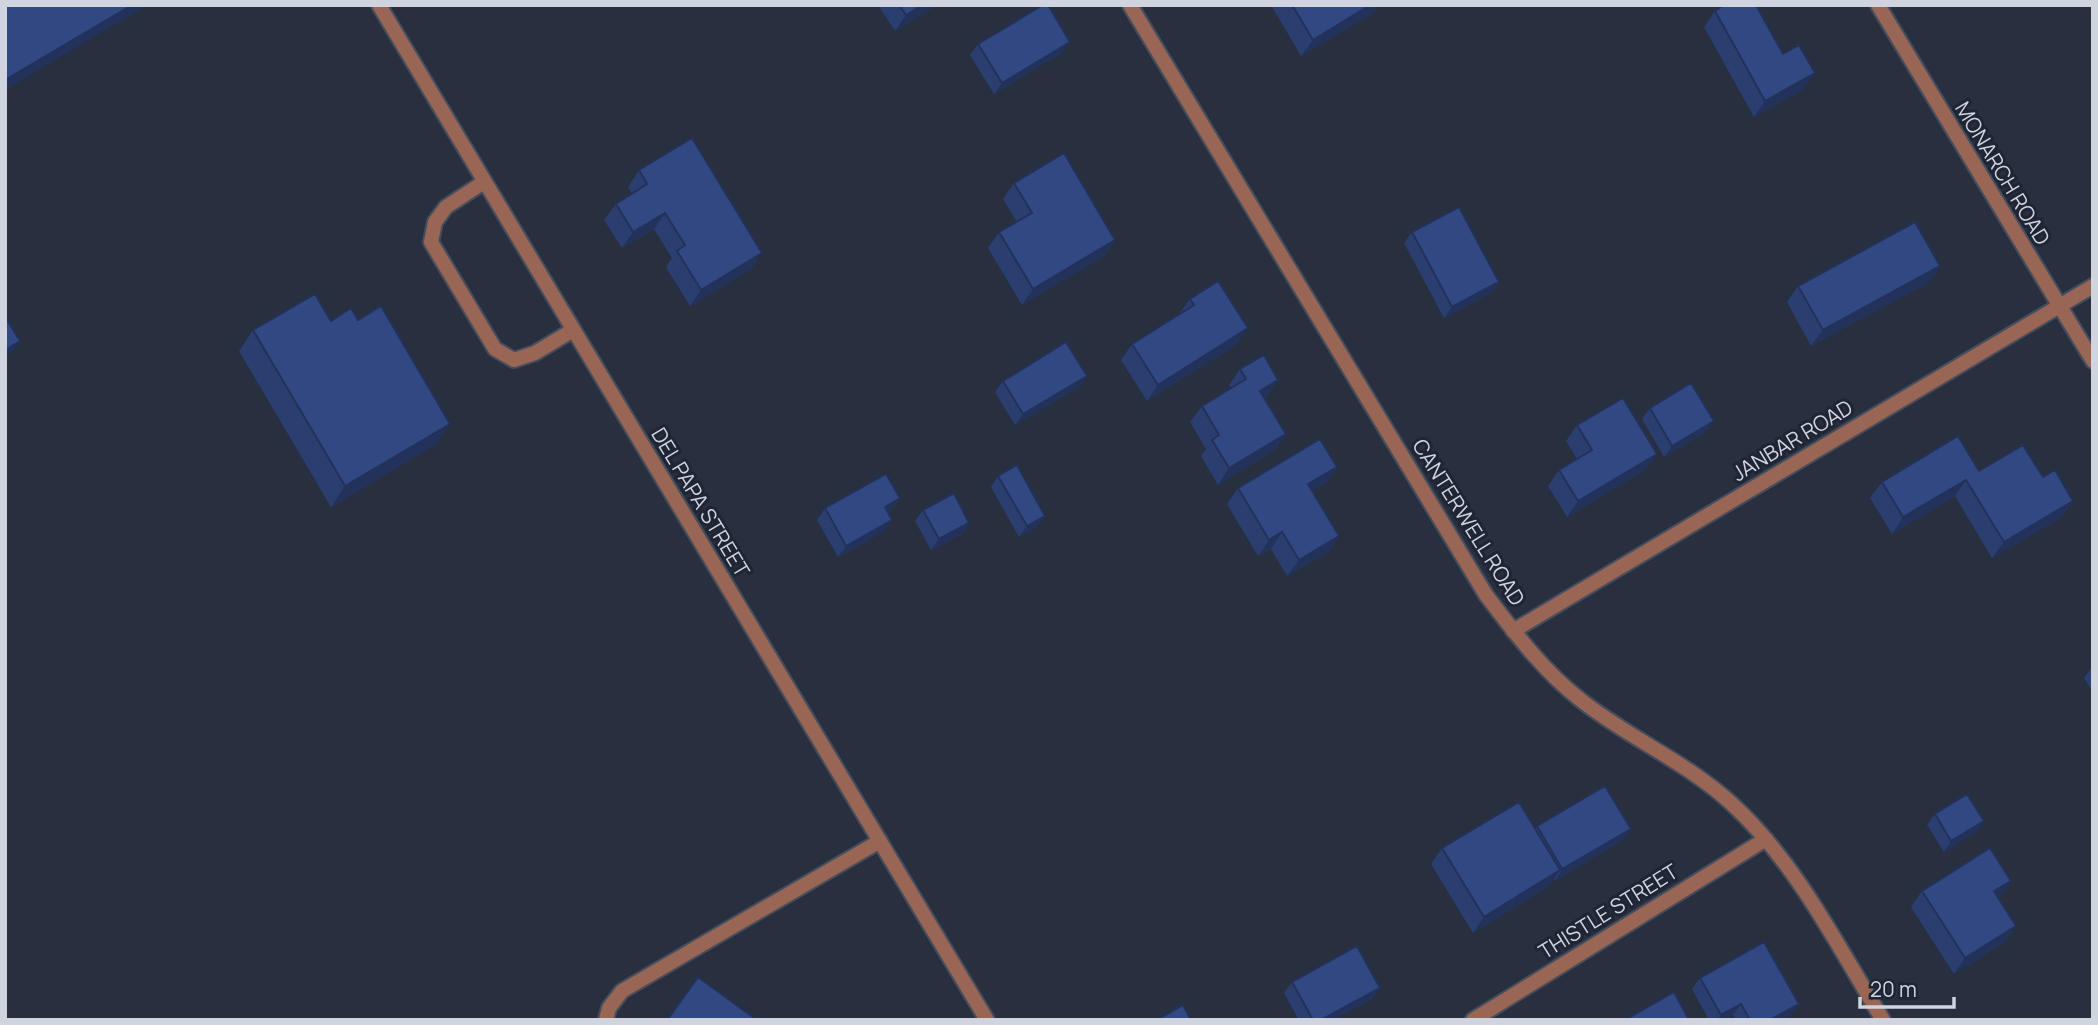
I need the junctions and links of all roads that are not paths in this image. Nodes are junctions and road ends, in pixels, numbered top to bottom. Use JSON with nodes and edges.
{"nodes":[{"id":1,"x":379,"y":5,"type":"edge"},
{"id":2,"x":1130,"y":5,"type":"edge"},
{"id":3,"x":1878,"y":5,"type":"edge"},
{"id":4,"x":484,"y":182,"type":"junction"},
{"id":5,"x":2093,"y":286,"type":"edge"},
{"id":6,"x":2059,"y":306,"type":"junction"},
{"id":7,"x":573,"y":330,"type":"junction"},
{"id":8,"x":2093,"y":362,"type":"edge"},
{"id":9,"x":1513,"y":631,"type":"junction"},
{"id":10,"x":1766,"y":839,"type":"junction"},
{"id":11,"x":880,"y":841,"type":"junction"},
{"id":12,"x":606,"y":1020,"type":"edge"},
{"id":13,"x":987,"y":1020,"type":"edge"},
{"id":14,"x":1473,"y":1020,"type":"edge"},
{"id":15,"x":1883,"y":1020,"type":"edge"}],
"edges":[{"from":1,"to":4,"type":"street","name":"DEL PAPA STREET"},
{"from":2,"to":9,"type":"street","name":"CANTERWELL ROAD"},
{"from":3,"to":6,"type":"street","name":"MONARCH ROAD"},
{"from":4,"to":7,"type":"street","name":"DEL PAPA STREET"},
{"from":4,"to":7,"type":"street"},
{"from":5,"to":6,"type":"street","name":"JANBAR ROAD"},
{"from":6,"to":8,"type":"street","name":"MONARCH ROAD"},
{"from":6,"to":9,"type":"street","name":"JANBAR ROAD"},
{"from":7,"to":11,"type":"street","name":"DEL PAPA STREET"},
{"from":9,"to":10,"type":"street","name":"CANTERWELL ROAD"},
{"from":10,"to":14,"type":"street","name":"THISTLE STREET"},
{"from":10,"to":15,"type":"street","name":"CANTERWELL ROAD"},
{"from":11,"to":12,"type":"street"},
{"from":11,"to":13,"type":"street","name":"DEL PAPA STREET"}]}
